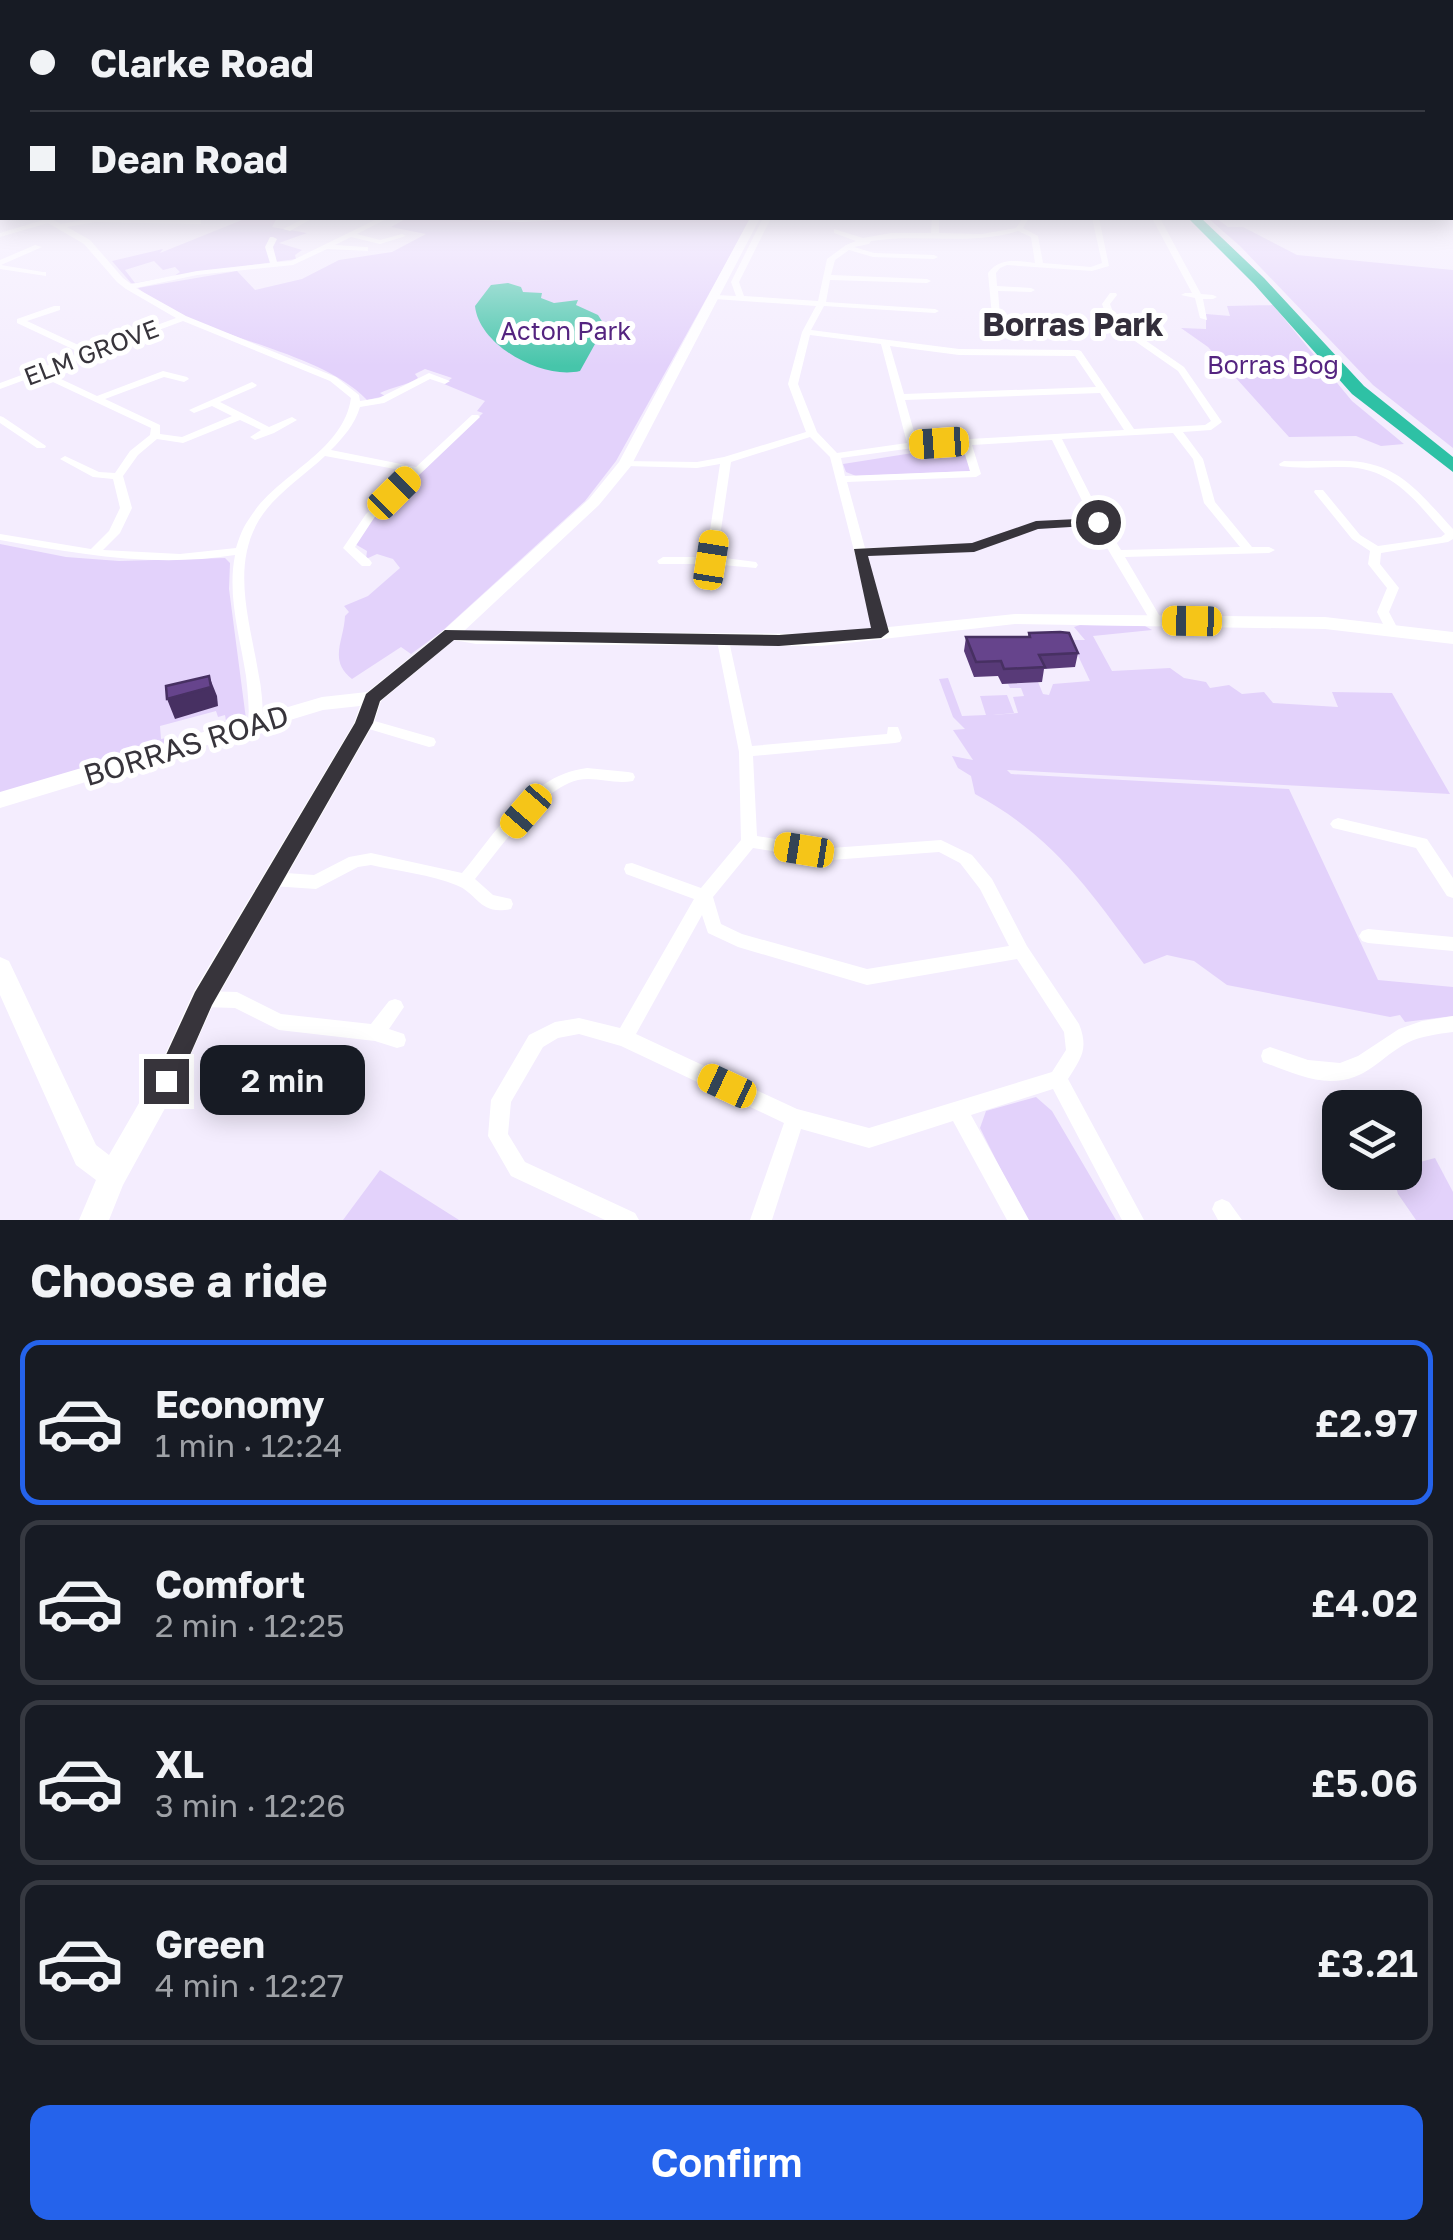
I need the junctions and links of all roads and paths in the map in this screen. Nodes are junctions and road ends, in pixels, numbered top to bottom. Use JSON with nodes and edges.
{"nodes":[{"id":1,"x":28,"y":252,"type":"edge"},
{"id":2,"x":96,"y":252,"type":"edge"},
{"id":3,"x":270,"y":252,"type":"edge"},
{"id":4,"x":316,"y":252,"type":"edge"},
{"id":5,"x":738,"y":252,"type":"edge"},
{"id":6,"x":751,"y":252,"type":"edge"},
{"id":7,"x":843,"y":252,"type":"edge"},
{"id":8,"x":860,"y":252,"type":"edge"},
{"id":9,"x":1037,"y":252,"type":"edge"},
{"id":10,"x":1103,"y":252,"type":"edge"},
{"id":11,"x":1174,"y":252,"type":"edge"},
{"id":12,"x":1229,"y":252,"type":"edge"},
{"id":13,"x":1242,"y":252,"type":"edge"},
{"id":14,"x":929,"y":256,"type":"dead end"},
{"id":15,"x":1039,"y":264,"type":"junction"},
{"id":16,"x":0,"y":265,"type":"edge"},
{"id":17,"x":274,"y":265,"type":"junction"},
{"id":18,"x":43,"y":274,"type":"dead end"},
{"id":19,"x":826,"y":276,"type":"junction"},
{"id":20,"x":927,"y":281,"type":"dead end"},
{"id":21,"x":129,"y":288,"type":"junction"},
{"id":22,"x":995,"y":288,"type":"junction"},
{"id":23,"x":1031,"y":290,"type":"dead end"},
{"id":24,"x":1113,"y":295,"type":"dead end"},
{"id":25,"x":1185,"y":295,"type":"dead end"},
{"id":26,"x":1198,"y":296,"type":"junction"},
{"id":27,"x":1213,"y":296,"type":"dead end"},
{"id":28,"x":715,"y":297,"type":"junction"},
{"id":29,"x":741,"y":299,"type":"junction"},
{"id":30,"x":820,"y":304,"type":"junction"},
{"id":31,"x":57,"y":308,"type":"dead end"},
{"id":32,"x":935,"y":312,"type":"dead end"},
{"id":33,"x":996,"y":316,"type":"dead end"},
{"id":34,"x":183,"y":318,"type":"junction"},
{"id":35,"x":1204,"y":318,"type":"dead end"},
{"id":36,"x":806,"y":332,"type":"junction"},
{"id":37,"x":885,"y":344,"type":"junction"},
{"id":38,"x":89,"y":353,"type":"junction"},
{"id":39,"x":39,"y":372,"type":"junction"},
{"id":40,"x":184,"y":379,"type":"dead end"},
{"id":41,"x":445,"y":381,"type":"dead end"},
{"id":42,"x":252,"y":385,"type":"dead end"},
{"id":43,"x":0,"y":386,"type":"edge"},
{"id":44,"x":1100,"y":390,"type":"junction"},
{"id":45,"x":900,"y":397,"type":"junction"},
{"id":46,"x":99,"y":398,"type":"junction"},
{"id":47,"x":212,"y":402,"type":"junction"},
{"id":48,"x":358,"y":404,"type":"junction"},
{"id":49,"x":194,"y":410,"type":"dead end"},
{"id":50,"x":240,"y":416,"type":"junction"},
{"id":51,"x":475,"y":417,"type":"dead end"},
{"id":52,"x":0,"y":420,"type":"edge"},
{"id":53,"x":292,"y":420,"type":"dead end"},
{"id":54,"x":270,"y":431,"type":"junction"},
{"id":55,"x":1130,"y":431,"type":"junction"},
{"id":56,"x":1177,"y":431,"type":"junction"},
{"id":57,"x":812,"y":434,"type":"junction"},
{"id":58,"x":155,"y":436,"type":"junction"},
{"id":59,"x":1056,"y":437,"type":"junction"},
{"id":60,"x":255,"y":438,"type":"dead end"},
{"id":61,"x":966,"y":441,"type":"junction"},
{"id":62,"x":913,"y":444,"type":"junction"},
{"id":63,"x":40,"y":446,"type":"dead end"},
{"id":64,"x":322,"y":452,"type":"junction"},
{"id":65,"x":1453,"y":453,"type":"edge"},
{"id":66,"x":835,"y":456,"type":"junction"},
{"id":67,"x":65,"y":459,"type":"dead end"},
{"id":68,"x":726,"y":460,"type":"junction"},
{"id":69,"x":626,"y":463,"type":"junction"},
{"id":70,"x":1284,"y":464,"type":"dead end"},
{"id":71,"x":1453,"y":466,"type":"edge"},
{"id":72,"x":416,"y":470,"type":"junction"},
{"id":73,"x":118,"y":476,"type":"junction"},
{"id":74,"x":842,"y":479,"type":"junction"},
{"id":75,"x":1319,"y":492,"type":"dead end"},
{"id":76,"x":1098,"y":522,"type":"junction"},
{"id":77,"x":1453,"y":535,"type":"edge"},
{"id":78,"x":0,"y":537,"type":"edge"},
{"id":79,"x":1248,"y":550,"type":"junction"},
{"id":80,"x":1269,"y":550,"type":"dead end"},
{"id":81,"x":1376,"y":550,"type":"junction"},
{"id":82,"x":240,"y":551,"type":"junction"},
{"id":83,"x":860,"y":552,"type":"junction"},
{"id":84,"x":94,"y":553,"type":"junction"},
{"id":85,"x":1119,"y":554,"type":"junction"},
{"id":86,"x":711,"y":560,"type":"junction"},
{"id":87,"x":661,"y":561,"type":"dead end"},
{"id":88,"x":366,"y":563,"type":"dead end"},
{"id":89,"x":752,"y":565,"type":"dead end"},
{"id":90,"x":1156,"y":620,"type":"junction"},
{"id":91,"x":881,"y":632,"type":"junction"},
{"id":92,"x":1393,"y":632,"type":"junction"},
{"id":93,"x":450,"y":634,"type":"junction"},
{"id":94,"x":723,"y":641,"type":"junction"},
{"id":95,"x":1449,"y":642,"type":"edge"},
{"id":96,"x":372,"y":698,"type":"junction"},
{"id":97,"x":364,"y":723,"type":"junction"},
{"id":98,"x":256,"y":725,"type":"junction"},
{"id":99,"x":895,"y":739,"type":"dead end"},
{"id":100,"x":429,"y":742,"type":"dead end"},
{"id":101,"x":746,"y":752,"type":"junction"},
{"id":102,"x":617,"y":783,"type":"dead end"},
{"id":103,"x":0,"y":800,"type":"edge"},
{"id":104,"x":1338,"y":824,"type":"dead end"},
{"id":105,"x":749,"y":841,"type":"junction"},
{"id":106,"x":632,"y":869,"type":"dead end"},
{"id":107,"x":272,"y":879,"type":"junction"},
{"id":108,"x":466,"y":880,"type":"junction"},
{"id":109,"x":1453,"y":891,"type":"edge"},
{"id":110,"x":704,"y":896,"type":"junction"},
{"id":111,"x":490,"y":905,"type":"dead end"},
{"id":112,"x":1368,"y":936,"type":"dead end"},
{"id":113,"x":1453,"y":944,"type":"edge"},
{"id":114,"x":1022,"y":950,"type":"junction"},
{"id":115,"x":0,"y":968,"type":"edge"},
{"id":116,"x":203,"y":1000,"type":"junction"},
{"id":117,"x":395,"y":1006,"type":"dead end"},
{"id":118,"x":1453,"y":1024,"type":"edge"},
{"id":119,"x":375,"y":1033,"type":"junction"},
{"id":120,"x":624,"y":1038,"type":"junction"},
{"id":121,"x":397,"y":1040,"type":"dead end"},
{"id":122,"x":1270,"y":1056,"type":"dead end"},
{"id":123,"x":1058,"y":1079,"type":"junction"},
{"id":124,"x":959,"y":1112,"type":"junction"},
{"id":125,"x":795,"y":1118,"type":"junction"},
{"id":126,"x":112,"y":1175,"type":"junction"},
{"id":127,"x":94,"y":1220,"type":"edge"},
{"id":128,"x":628,"y":1220,"type":"edge"},
{"id":129,"x":761,"y":1220,"type":"edge"},
{"id":130,"x":1018,"y":1220,"type":"edge"},
{"id":131,"x":1133,"y":1220,"type":"edge"}],
"edges":[{"from":1,"to":16,"type":"street"},
{"from":2,"to":21,"type":"street"},
{"from":3,"to":17,"type":"street"},
{"from":4,"to":17,"type":"street"},
{"from":5,"to":28,"type":"street"},
{"from":6,"to":29,"type":"street"},
{"from":7,"to":19,"type":"street"},
{"from":8,"to":14,"type":"street"},
{"from":9,"to":15,"type":"street"},
{"from":10,"to":15,"type":"street"},
{"from":11,"to":26,"type":"street"},
{"from":12,"to":71,"type":"highway"},
{"from":13,"to":65,"type":"highway"},
{"from":15,"to":22,"type":"street"},
{"from":16,"to":18,"type":"street"},
{"from":17,"to":21,"type":"street"},
{"from":19,"to":20,"type":"street"},
{"from":19,"to":30,"type":"street"},
{"from":21,"to":34,"type":"street"},
{"from":22,"to":23,"type":"street"},
{"from":22,"to":33,"type":"street"},
{"from":24,"to":56,"type":"street"},
{"from":25,"to":26,"type":"street"},
{"from":26,"to":27,"type":"street"},
{"from":26,"to":35,"type":"street"},
{"from":28,"to":29,"type":"street"},
{"from":28,"to":69,"type":"street"},
{"from":29,"to":30,"type":"street"},
{"from":30,"to":32,"type":"street"},
{"from":30,"to":36,"type":"street"},
{"from":31,"to":38,"type":"street"},
{"from":34,"to":38,"type":"street","name":"ELM GROVE"},
{"from":34,"to":48,"type":"street"},
{"from":36,"to":37,"type":"street"},
{"from":36,"to":57,"type":"street"},
{"from":37,"to":44,"type":"street"},
{"from":37,"to":45,"type":"street"},
{"from":38,"to":39,"type":"street","name":"ELM GROVE"},
{"from":39,"to":43,"type":"street","name":"ELM GROVE"},
{"from":39,"to":46,"type":"street"},
{"from":40,"to":46,"type":"street"},
{"from":41,"to":48,"type":"street"},
{"from":42,"to":47,"type":"street"},
{"from":44,"to":45,"type":"street"},
{"from":44,"to":55,"type":"street"},
{"from":45,"to":62,"type":"street"},
{"from":46,"to":58,"type":"street"},
{"from":47,"to":49,"type":"street"},
{"from":47,"to":50,"type":"street"},
{"from":48,"to":64,"type":"street"},
{"from":50,"to":54,"type":"street"},
{"from":50,"to":58,"type":"street"},
{"from":51,"to":72,"type":"street"},
{"from":52,"to":63,"type":"street"},
{"from":53,"to":54,"type":"street"},
{"from":54,"to":60,"type":"street"},
{"from":55,"to":56,"type":"street"},
{"from":55,"to":59,"type":"street"},
{"from":56,"to":79,"type":"street"},
{"from":57,"to":66,"type":"street"},
{"from":57,"to":68,"type":"street"},
{"from":58,"to":73,"type":"street"},
{"from":59,"to":61,"type":"street"},
{"from":59,"to":76,"type":"street"},
{"from":61,"to":62,"type":"street"},
{"from":61,"to":74,"type":"street"},
{"from":62,"to":66,"type":"street"},
{"from":64,"to":72,"type":"street"},
{"from":64,"to":82,"type":"street"},
{"from":66,"to":74,"type":"street"},
{"from":67,"to":73,"type":"street"},
{"from":68,"to":69,"type":"street"},
{"from":68,"to":86,"type":"street"},
{"from":69,"to":93,"type":"street"},
{"from":70,"to":77,"type":"street"},
{"from":72,"to":88,"type":"street"},
{"from":73,"to":84,"type":"street"},
{"from":74,"to":83,"type":"street"},
{"from":75,"to":81,"type":"street"},
{"from":76,"to":83,"type":"street"},
{"from":76,"to":85,"type":"street"},
{"from":77,"to":81,"type":"street"},
{"from":78,"to":84,"type":"street"},
{"from":79,"to":80,"type":"street"},
{"from":79,"to":85,"type":"street"},
{"from":81,"to":92,"type":"street"},
{"from":82,"to":84,"type":"street"},
{"from":82,"to":98,"type":"street"},
{"from":83,"to":91,"type":"street"},
{"from":85,"to":90,"type":"street"},
{"from":86,"to":87,"type":"street"},
{"from":86,"to":89,"type":"street"},
{"from":90,"to":91,"type":"street"},
{"from":90,"to":92,"type":"street"},
{"from":91,"to":94,"type":"street"},
{"from":92,"to":95,"type":"street"},
{"from":93,"to":94,"type":"street"},
{"from":93,"to":96,"type":"street"},
{"from":94,"to":101,"type":"street"},
{"from":96,"to":97,"type":"street"},
{"from":96,"to":98,"type":"street","name":"BORRAS ROAD"},
{"from":97,"to":100,"type":"street"},
{"from":97,"to":107,"type":"street"},
{"from":98,"to":103,"type":"street","name":"BORRAS ROAD"},
{"from":99,"to":101,"type":"street"},
{"from":101,"to":105,"type":"street"},
{"from":102,"to":108,"type":"street"},
{"from":104,"to":109,"type":"street"},
{"from":105,"to":110,"type":"street"},
{"from":105,"to":114,"type":"street"},
{"from":106,"to":110,"type":"street"},
{"from":107,"to":108,"type":"street"},
{"from":107,"to":116,"type":"street"},
{"from":108,"to":111,"type":"street"},
{"from":110,"to":114,"type":"street"},
{"from":110,"to":120,"type":"street"},
{"from":112,"to":113,"type":"street"},
{"from":114,"to":123,"type":"street"},
{"from":115,"to":126,"type":"street"},
{"from":116,"to":119,"type":"street"},
{"from":116,"to":126,"type":"street"},
{"from":117,"to":119,"type":"street"},
{"from":118,"to":122,"type":"street"},
{"from":119,"to":121,"type":"street"},
{"from":120,"to":125,"type":"street"},
{"from":120,"to":128,"type":"street"},
{"from":123,"to":124,"type":"street"},
{"from":123,"to":131,"type":"street"},
{"from":124,"to":125,"type":"street"},
{"from":124,"to":130,"type":"street"},
{"from":125,"to":129,"type":"street"},
{"from":126,"to":127,"type":"street"}]}
